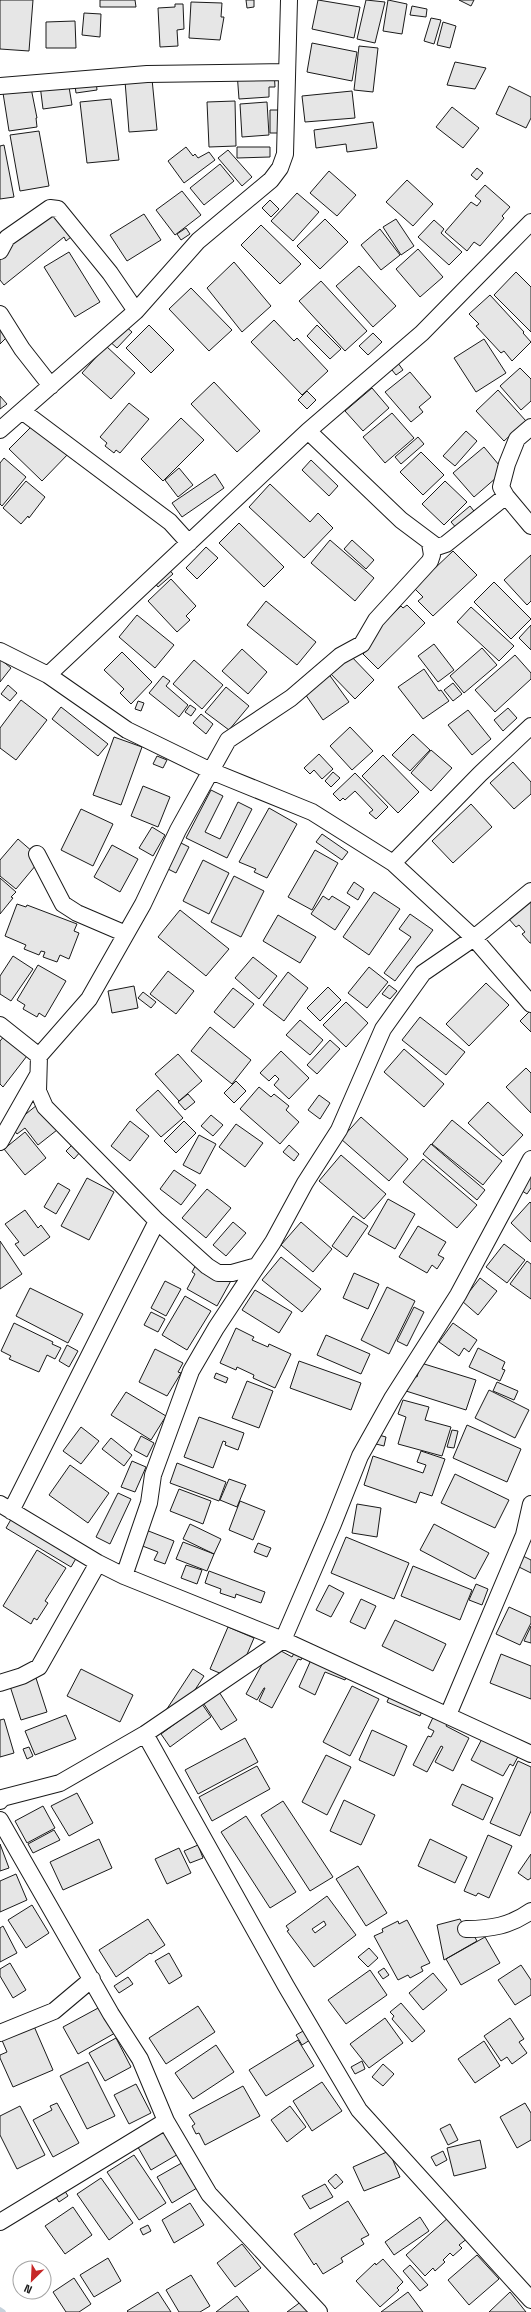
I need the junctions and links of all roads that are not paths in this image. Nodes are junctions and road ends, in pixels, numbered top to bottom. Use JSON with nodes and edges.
{"nodes":[{"id":1,"x":289,"y":0,"type":"edge"},
{"id":2,"x":288,"y":72,"type":"junction"},
{"id":3,"x":0,"y":86,"type":"edge"},
{"id":4,"x":531,"y":222,"type":"edge"},
{"id":5,"x":0,"y":251,"type":"edge"},
{"id":6,"x":136,"y":311,"type":"junction"},
{"id":7,"x":0,"y":314,"type":"edge"},
{"id":8,"x":52,"y":386,"type":"junction"},
{"id":9,"x":22,"y":411,"type":"junction"},
{"id":10,"x":531,"y":427,"type":"edge"},
{"id":11,"x":0,"y":430,"type":"edge"},
{"id":12,"x":308,"y":431,"type":"junction"},
{"id":13,"x":506,"y":496,"type":"junction"},
{"id":14,"x":531,"y":526,"type":"edge"},
{"id":15,"x":189,"y":543,"type":"junction"},
{"id":16,"x":430,"y":543,"type":"junction"},
{"id":17,"x":0,"y":652,"type":"edge"},
{"id":18,"x":48,"y":675,"type":"junction"},
{"id":19,"x":531,"y":726,"type":"edge"},
{"id":20,"x":211,"y":770,"type":"junction"},
{"id":21,"x":37,"y":854,"type":"dead end"},
{"id":22,"x":393,"y":863,"type":"junction"},
{"id":23,"x":531,"y":891,"type":"edge"},
{"id":24,"x":126,"y":934,"type":"junction"},
{"id":25,"x":474,"y":938,"type":"junction"},
{"id":26,"x":531,"y":1004,"type":"edge"},
{"id":27,"x":0,"y":1025,"type":"edge"},
{"id":28,"x":39,"y":1056,"type":"junction"},
{"id":29,"x":38,"y":1074,"type":"junction"},
{"id":30,"x":0,"y":1142,"type":"edge"},
{"id":31,"x":531,"y":1158,"type":"edge"},
{"id":32,"x":157,"y":1221,"type":"junction"},
{"id":33,"x":257,"y":1266,"type":"junction"},
{"id":34,"x":531,"y":1504,"type":"edge"},
{"id":35,"x":6,"y":1507,"type":"edge"},
{"id":36,"x":98,"y":1563,"type":"junction"},
{"id":37,"x":124,"y":1576,"type":"junction"},
{"id":38,"x":283,"y":1640,"type":"junction"},
{"id":39,"x":0,"y":1683,"type":"edge"},
{"id":40,"x":448,"y":1715,"type":"junction"},
{"id":41,"x":145,"y":1734,"type":"junction"},
{"id":42,"x":531,"y":1754,"type":"edge"},
{"id":43,"x":0,"y":1801,"type":"edge"},
{"id":44,"x":0,"y":1820,"type":"edge"},
{"id":45,"x":531,"y":1911,"type":"edge"},
{"id":46,"x":466,"y":1928,"type":"dead end"},
{"id":47,"x":92,"y":1979,"type":"junction"},
{"id":48,"x":0,"y":2033,"type":"edge"},
{"id":49,"x":166,"y":2121,"type":"junction"},
{"id":50,"x":0,"y":2222,"type":"edge"},
{"id":51,"x":531,"y":2300,"type":"edge"},
{"id":52,"x":319,"y":2312,"type":"edge"}],
"edges":[{"from":1,"to":2,"type":"street"},
{"from":2,"to":3,"type":"street"},
{"from":2,"to":6,"type":"street"},
{"from":4,"to":12,"type":"street"},
{"from":5,"to":6,"type":"street"},
{"from":6,"to":8,"type":"street"},
{"from":7,"to":8,"type":"street"},
{"from":8,"to":9,"type":"street"},
{"from":9,"to":11,"type":"street"},
{"from":9,"to":15,"type":"street"},
{"from":10,"to":13,"type":"street"},
{"from":12,"to":15,"type":"street"},
{"from":12,"to":16,"type":"street"},
{"from":13,"to":14,"type":"street"},
{"from":13,"to":16,"type":"street"},
{"from":15,"to":18,"type":"street"},
{"from":16,"to":20,"type":"street"},
{"from":17,"to":18,"type":"street"},
{"from":18,"to":20,"type":"street"},
{"from":19,"to":22,"type":"street"},
{"from":20,"to":22,"type":"street"},
{"from":20,"to":24,"type":"street"},
{"from":21,"to":24,"type":"street"},
{"from":22,"to":25,"type":"street"},
{"from":23,"to":25,"type":"street"},
{"from":24,"to":28,"type":"street"},
{"from":25,"to":26,"type":"street"},
{"from":25,"to":33,"type":"street"},
{"from":27,"to":28,"type":"street"},
{"from":28,"to":29,"type":"street"},
{"from":29,"to":30,"type":"street"},
{"from":29,"to":32,"type":"street"},
{"from":31,"to":38,"type":"street"},
{"from":32,"to":33,"type":"street"},
{"from":32,"to":35,"type":"street"},
{"from":33,"to":37,"type":"street"},
{"from":34,"to":40,"type":"street"},
{"from":35,"to":36,"type":"street"},
{"from":36,"to":37,"type":"street"},
{"from":36,"to":39,"type":"street"},
{"from":37,"to":38,"type":"street"},
{"from":38,"to":40,"type":"street"},
{"from":38,"to":41,"type":"street"},
{"from":40,"to":42,"type":"street"},
{"from":41,"to":43,"type":"street"},
{"from":41,"to":51,"type":"street"},
{"from":44,"to":47,"type":"street"},
{"from":45,"to":46,"type":"street"},
{"from":47,"to":48,"type":"street"},
{"from":47,"to":49,"type":"street"},
{"from":49,"to":50,"type":"street"},
{"from":49,"to":52,"type":"street"}]}
